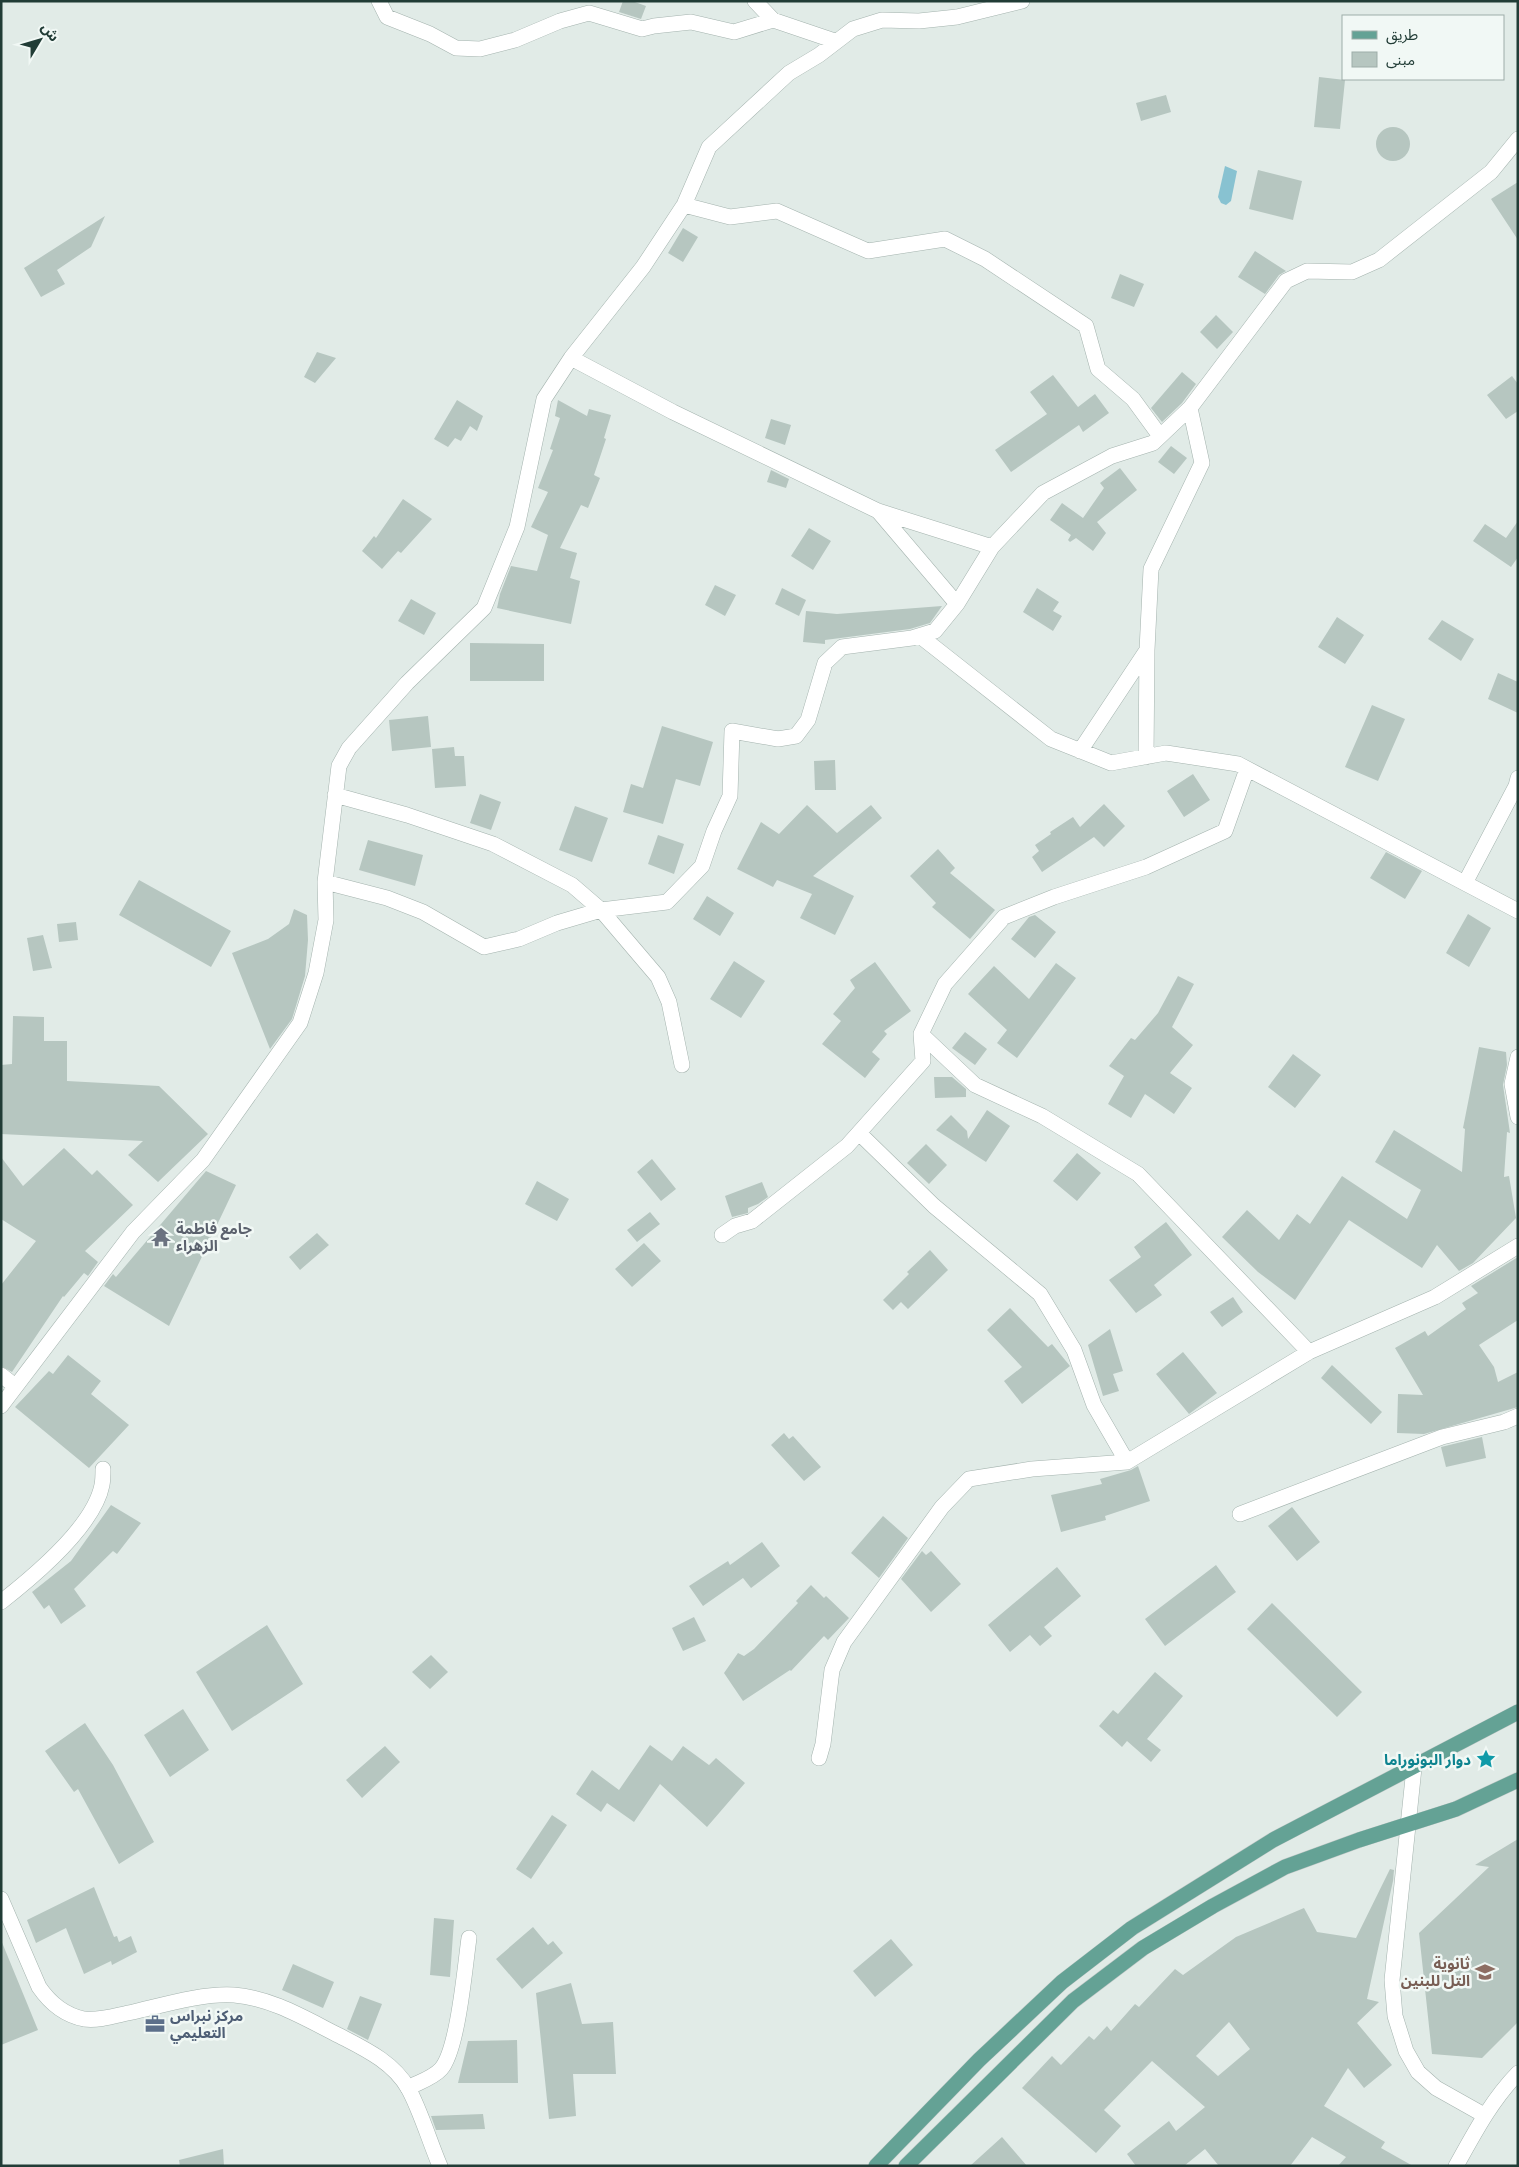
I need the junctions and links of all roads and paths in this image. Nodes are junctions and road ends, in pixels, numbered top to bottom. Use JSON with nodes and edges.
{"nodes":[{"id":1,"x":379,"y":1,"type":"edge"},
{"id":2,"x":755,"y":1,"type":"edge"},
{"id":3,"x":1022,"y":1,"type":"edge"},
{"id":4,"x":773,"y":20,"type":"junction"},
{"id":5,"x":836,"y":41,"type":"junction"},
{"id":6,"x":1518,"y":140,"type":"edge"},
{"id":7,"x":684,"y":205,"type":"junction"},
{"id":8,"x":571,"y":358,"type":"junction"},
{"id":9,"x":1190,"y":408,"type":"junction"},
{"id":10,"x":1160,"y":436,"type":"junction"},
{"id":11,"x":878,"y":511,"type":"junction"},
{"id":12,"x":992,"y":546,"type":"junction"},
{"id":13,"x":957,"y":604,"type":"junction"},
{"id":14,"x":920,"y":636,"type":"junction"},
{"id":15,"x":1147,"y":650,"type":"junction"},
{"id":16,"x":1080,"y":751,"type":"junction"},
{"id":17,"x":1146,"y":757,"type":"junction"},
{"id":18,"x":1247,"y":769,"type":"junction"},
{"id":19,"x":1518,"y":778,"type":"edge"},
{"id":20,"x":335,"y":795,"type":"junction"},
{"id":21,"x":325,"y":882,"type":"junction"},
{"id":22,"x":1465,"y":883,"type":"junction"},
{"id":23,"x":601,"y":910,"type":"junction"},
{"id":24,"x":1518,"y":911,"type":"edge"},
{"id":25,"x":921,"y":1034,"type":"junction"},
{"id":26,"x":1518,"y":1057,"type":"edge"},
{"id":27,"x":682,"y":1064,"type":"dead end"},
{"id":28,"x":1518,"y":1117,"type":"edge"},
{"id":29,"x":859,"y":1133,"type":"junction"},
{"id":30,"x":722,"y":1235,"type":"dead end"},
{"id":31,"x":1518,"y":1246,"type":"edge"},
{"id":32,"x":1309,"y":1352,"type":"junction"},
{"id":33,"x":1,"y":1375,"type":"edge"},
{"id":34,"x":15,"y":1386,"type":"junction"},
{"id":35,"x":1,"y":1406,"type":"edge"},
{"id":36,"x":1518,"y":1416,"type":"edge"},
{"id":37,"x":1127,"y":1462,"type":"junction"},
{"id":38,"x":103,"y":1470,"type":"dead end"},
{"id":39,"x":1240,"y":1514,"type":"dead end"},
{"id":40,"x":1,"y":1602,"type":"edge"},
{"id":41,"x":1518,"y":1712,"type":"edge"},
{"id":42,"x":819,"y":1758,"type":"dead end"},
{"id":43,"x":1414,"y":1768,"type":"junction"},
{"id":44,"x":1518,"y":1780,"type":"edge"},
{"id":45,"x":1407,"y":1824,"type":"junction"},
{"id":46,"x":1,"y":1900,"type":"edge"},
{"id":47,"x":469,"y":1938,"type":"dead end"},
{"id":48,"x":1518,"y":2072,"type":"edge"},
{"id":49,"x":408,"y":2088,"type":"junction"},
{"id":50,"x":1484,"y":2115,"type":"junction"},
{"id":51,"x":440,"y":2166,"type":"edge"},
{"id":52,"x":876,"y":2166,"type":"edge"},
{"id":53,"x":906,"y":2166,"type":"edge"},
{"id":54,"x":1456,"y":2166,"type":"edge"}],
"edges":[{"from":1,"to":4,"type":"street"},
{"from":2,"to":4,"type":"street"},
{"from":3,"to":5,"type":"street"},
{"from":4,"to":5,"type":"street"},
{"from":5,"to":7,"type":"street"},
{"from":6,"to":9,"type":"street"},
{"from":7,"to":8,"type":"street"},
{"from":7,"to":10,"type":"street"},
{"from":8,"to":11,"type":"street"},
{"from":8,"to":20,"type":"street"},
{"from":9,"to":10,"type":"street"},
{"from":9,"to":15,"type":"street"},
{"from":10,"to":12,"type":"street"},
{"from":11,"to":12,"type":"street"},
{"from":11,"to":13,"type":"street"},
{"from":12,"to":13,"type":"street"},
{"from":13,"to":14,"type":"street"},
{"from":14,"to":16,"type":"street"},
{"from":14,"to":23,"type":"street"},
{"from":15,"to":16,"type":"street"},
{"from":15,"to":17,"type":"street"},
{"from":16,"to":17,"type":"street"},
{"from":17,"to":18,"type":"street"},
{"from":18,"to":22,"type":"street"},
{"from":18,"to":25,"type":"street"},
{"from":19,"to":22,"type":"street"},
{"from":20,"to":21,"type":"street"},
{"from":20,"to":23,"type":"street"},
{"from":21,"to":23,"type":"street"},
{"from":21,"to":34,"type":"street"},
{"from":22,"to":24,"type":"street"},
{"from":23,"to":27,"type":"street"},
{"from":25,"to":29,"type":"street"},
{"from":25,"to":32,"type":"street"},
{"from":26,"to":28,"type":"street"},
{"from":29,"to":30,"type":"street"},
{"from":29,"to":37,"type":"street"},
{"from":31,"to":32,"type":"street"},
{"from":32,"to":37,"type":"street"},
{"from":33,"to":34,"type":"street"},
{"from":34,"to":35,"type":"street"},
{"from":36,"to":39,"type":"street"},
{"from":37,"to":42,"type":"street"},
{"from":38,"to":40,"type":"street"},
{"from":41,"to":43,"type":"main road"},
{"from":43,"to":45,"type":"street"},
{"from":43,"to":52,"type":"main road"},
{"from":44,"to":45,"type":"main road"},
{"from":45,"to":50,"type":"street"},
{"from":45,"to":53,"type":"main road"},
{"from":46,"to":49,"type":"street"},
{"from":47,"to":49,"type":"street"},
{"from":48,"to":50,"type":"street"},
{"from":49,"to":51,"type":"street"},
{"from":50,"to":54,"type":"street"}]}
